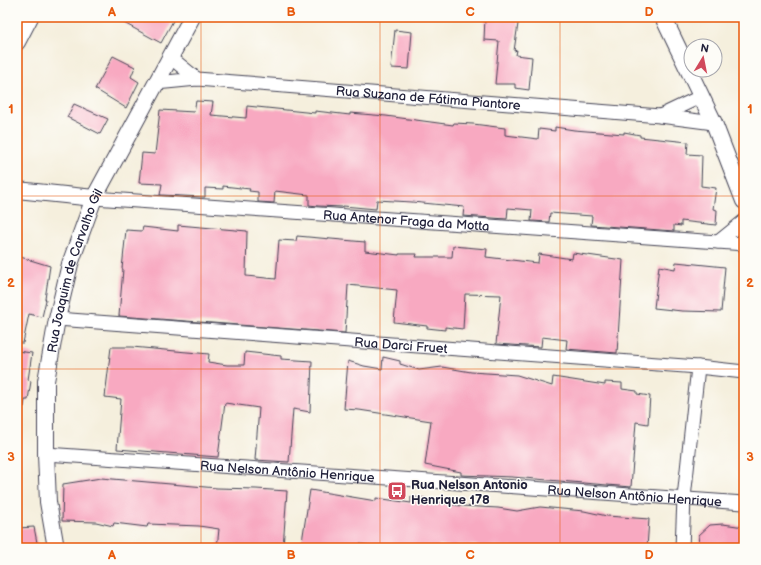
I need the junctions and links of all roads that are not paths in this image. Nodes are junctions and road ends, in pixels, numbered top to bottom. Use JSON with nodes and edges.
{"nodes":[{"id":1,"x":30,"y":17,"type":"edge"},
{"id":2,"x":192,"y":17,"type":"edge"},
{"id":3,"x":663,"y":17,"type":"edge"},
{"id":4,"x":17,"y":42,"type":"edge"},
{"id":5,"x":170,"y":57,"type":"junction"},
{"id":6,"x":197,"y":79,"type":"junction"},
{"id":7,"x":156,"y":83,"type":"junction"},
{"id":8,"x":702,"y":96,"type":"junction"},
{"id":9,"x":660,"y":116,"type":"junction"},
{"id":10,"x":714,"y":123,"type":"junction"},
{"id":11,"x":17,"y":190,"type":"edge"},
{"id":12,"x":94,"y":198,"type":"junction"},
{"id":13,"x":744,"y":201,"type":"edge"},
{"id":14,"x":744,"y":221,"type":"edge"},
{"id":15,"x":718,"y":242,"type":"junction"},
{"id":16,"x":744,"y":244,"type":"edge"},
{"id":17,"x":58,"y":319,"type":"junction"},
{"id":18,"x":698,"y":367,"type":"junction"},
{"id":19,"x":744,"y":372,"type":"edge"},
{"id":20,"x":46,"y":454,"type":"junction"},
{"id":21,"x":684,"y":498,"type":"junction"},
{"id":22,"x":744,"y":503,"type":"edge"},
{"id":23,"x":56,"y":548,"type":"edge"},
{"id":24,"x":682,"y":548,"type":"edge"}],
"edges":[{"from":1,"to":4,"type":"street"},
{"from":2,"to":5,"type":"street","name":"Rua Joaquim de Carvalho Gil"},
{"from":3,"to":8,"type":"street"},
{"from":5,"to":6,"type":"street"},
{"from":5,"to":7,"type":"street","name":"Rua Joaquim de Carvalho Gil"},
{"from":6,"to":7,"type":"street","name":"Rua Suzana de Fátima Piantore"},
{"from":6,"to":9,"type":"street","name":"Rua Suzana de Fátima Piantore"},
{"from":7,"to":12,"type":"street","name":"Rua Joaquim de Carvalho Gil"},
{"from":8,"to":9,"type":"street"},
{"from":8,"to":10,"type":"street"},
{"from":9,"to":10,"type":"street","name":"Rua Suzana de Fátima Piantore"},
{"from":10,"to":13,"type":"street"},
{"from":11,"to":12,"type":"street"},
{"from":12,"to":15,"type":"street","name":"Rua Antenor Fraga da Motta"},
{"from":12,"to":17,"type":"street","name":"Rua Joaquim de Carvalho Gil"},
{"from":14,"to":15,"type":"street"},
{"from":15,"to":16,"type":"street","name":"Rua Antenor Fraga da Motta"},
{"from":17,"to":18,"type":"street","name":"Rua Darci Fruet"},
{"from":17,"to":20,"type":"street","name":"Rua Joaquim de Carvalho Gil"},
{"from":18,"to":19,"type":"street","name":"Rua Darci Fruet"},
{"from":18,"to":21,"type":"street"},
{"from":20,"to":21,"type":"street","name":"Rua Nelson Antônio Henrique"},
{"from":20,"to":23,"type":"street","name":"Rua Joaquim de Carvalho Gil"},
{"from":21,"to":22,"type":"street","name":"Rua Nelson Antônio Henrique"},
{"from":21,"to":24,"type":"street"}]}
